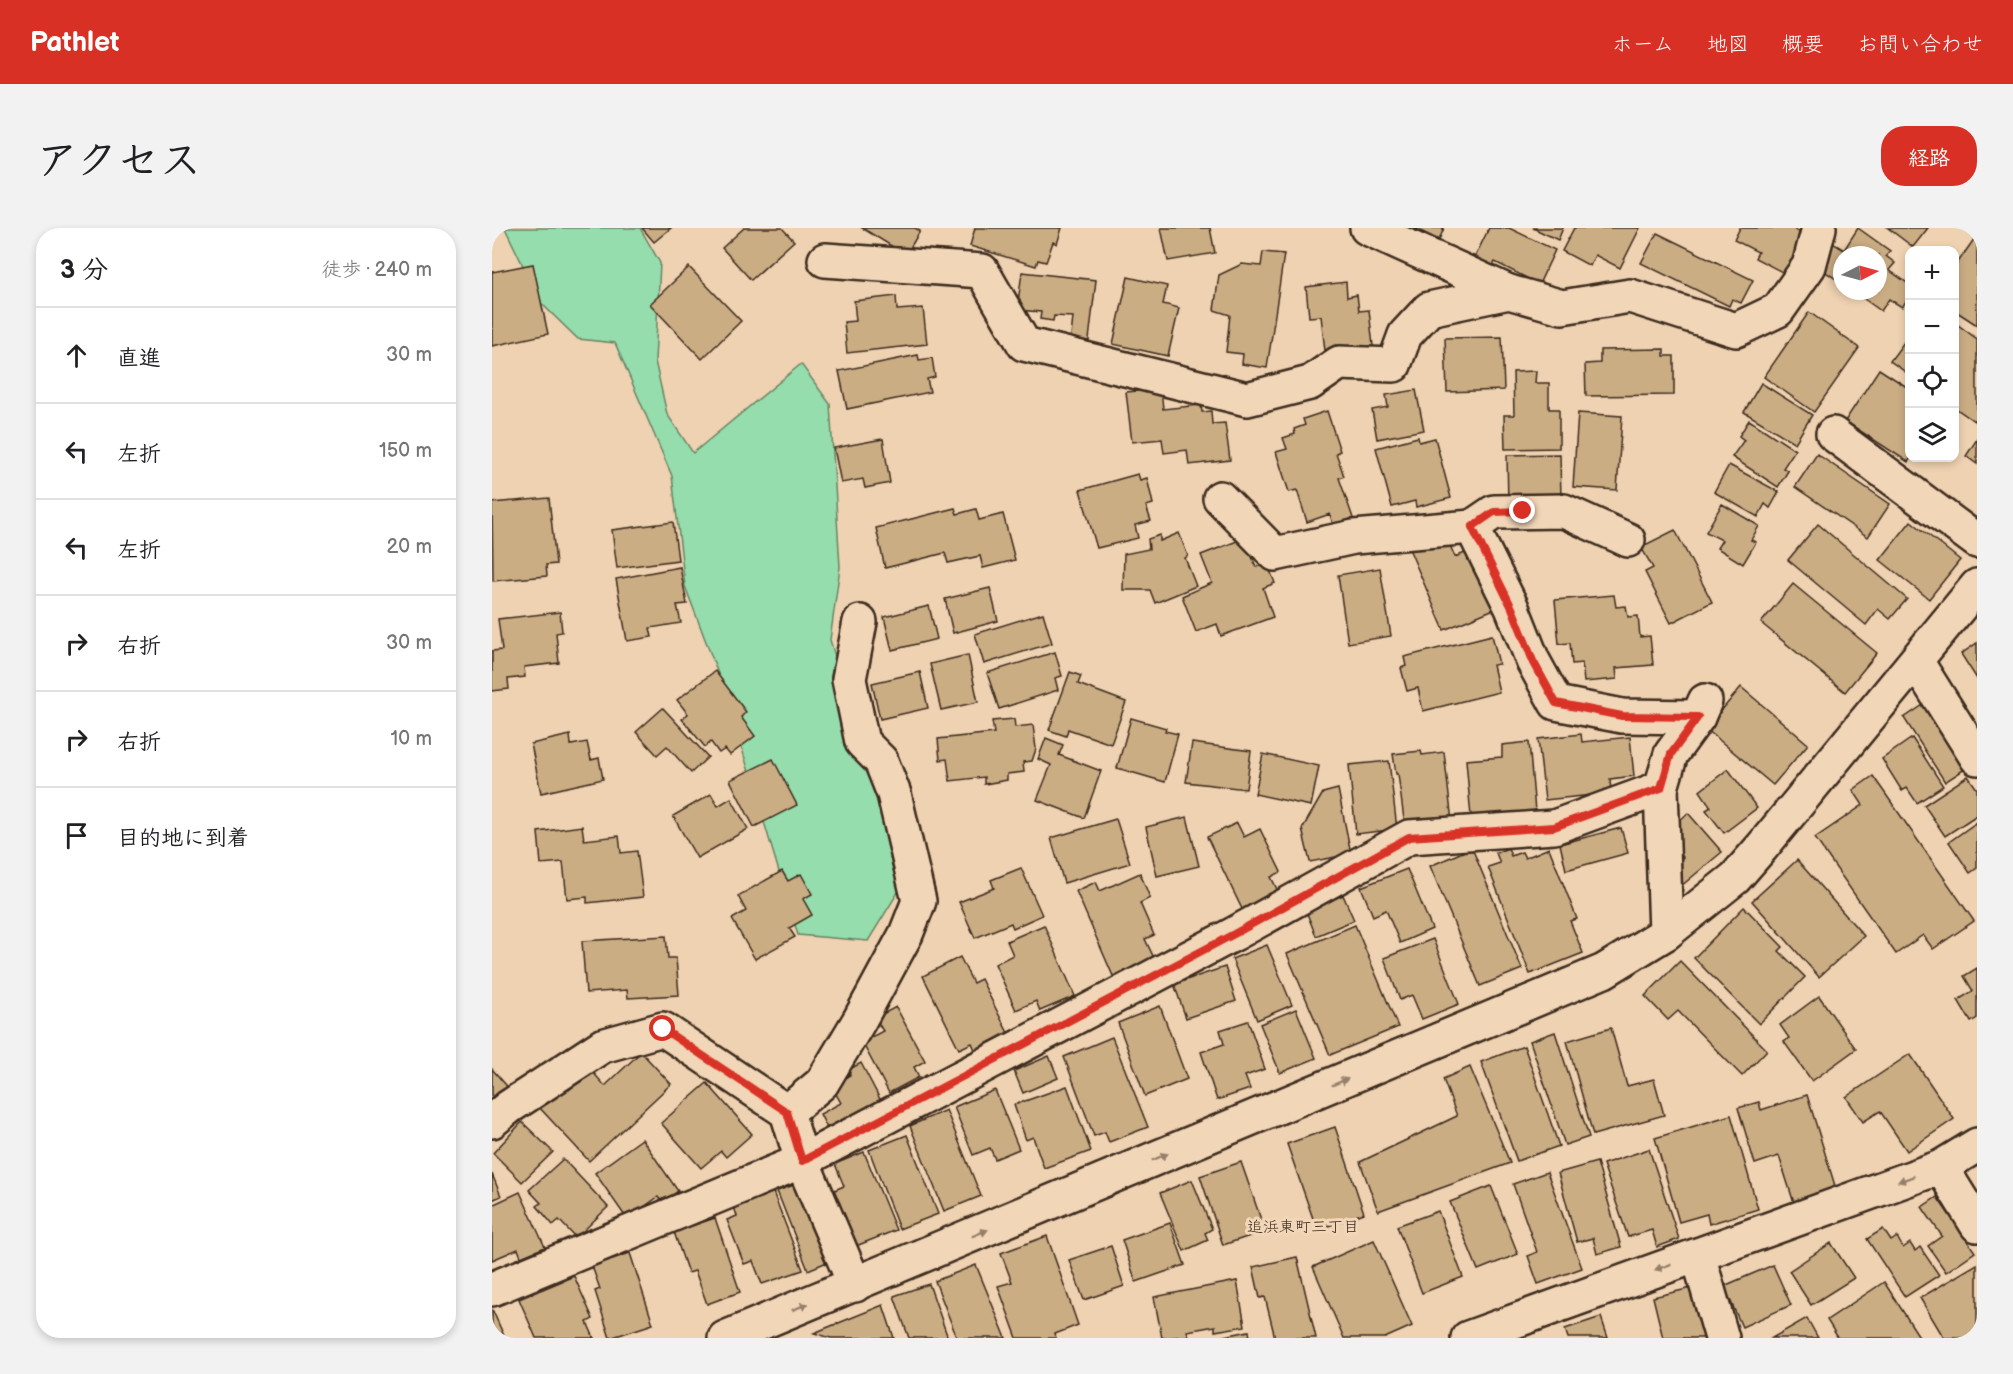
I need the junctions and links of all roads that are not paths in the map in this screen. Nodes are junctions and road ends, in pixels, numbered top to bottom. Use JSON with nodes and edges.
{"nodes":[{"id":1,"x":1367,"y":228,"type":"edge"},
{"id":2,"x":1819,"y":228,"type":"edge"},
{"id":3,"x":825,"y":260,"type":"dead end"},
{"id":4,"x":1509,"y":292,"type":"junction"},
{"id":5,"x":1833,"y":434,"type":"dead end"},
{"id":6,"x":1220,"y":498,"type":"dead end"},
{"id":7,"x":1472,"y":527,"type":"junction"},
{"id":8,"x":1628,"y":540,"type":"dead end"},
{"id":9,"x":1977,"y":541,"type":"edge"},
{"id":10,"x":1977,"y":586,"type":"edge"},
{"id":11,"x":860,"y":622,"type":"dead end"},
{"id":12,"x":1916,"y":661,"type":"junction"},
{"id":13,"x":1977,"y":758,"type":"edge"},
{"id":14,"x":1661,"y":788,"type":"junction"},
{"id":15,"x":1666,"y":933,"type":"junction"},
{"id":16,"x":787,"y":1112,"type":"junction"},
{"id":17,"x":492,"y":1121,"type":"edge"},
{"id":18,"x":1977,"y":1145,"type":"edge"},
{"id":19,"x":802,"y":1161,"type":"junction"},
{"id":20,"x":1941,"y":1167,"type":"junction"},
{"id":21,"x":1977,"y":1225,"type":"edge"},
{"id":22,"x":1698,"y":1255,"type":"junction"},
{"id":23,"x":855,"y":1285,"type":"junction"},
{"id":24,"x":492,"y":1289,"type":"edge"},
{"id":25,"x":748,"y":1335,"type":"edge"},
{"id":26,"x":1468,"y":1338,"type":"edge"},
{"id":27,"x":1722,"y":1338,"type":"edge"}],
"edges":[{"from":1,"to":4,"type":"street"},
{"from":2,"to":4,"type":"street"},
{"from":3,"to":4,"type":"street"},
{"from":5,"to":9,"type":"street"},
{"from":6,"to":7,"type":"street"},
{"from":7,"to":8,"type":"street"},
{"from":7,"to":14,"type":"street"},
{"from":10,"to":12,"type":"street"},
{"from":11,"to":16,"type":"street"},
{"from":12,"to":13,"type":"street"},
{"from":12,"to":15,"type":"street"},
{"from":14,"to":15,"type":"street"},
{"from":14,"to":19,"type":"street"},
{"from":23,"to":15,"type":"street","one_way":true},
{"from":16,"to":17,"type":"street"},
{"from":16,"to":19,"type":"street"},
{"from":18,"to":20,"type":"street"},
{"from":19,"to":23,"type":"street"},
{"from":19,"to":24,"type":"street"},
{"from":20,"to":21,"type":"street"},
{"from":20,"to":22,"type":"street","one_way":true},
{"from":22,"to":26,"type":"street","one_way":true},
{"from":22,"to":27,"type":"street"},
{"from":25,"to":23,"type":"street","one_way":true}]}
